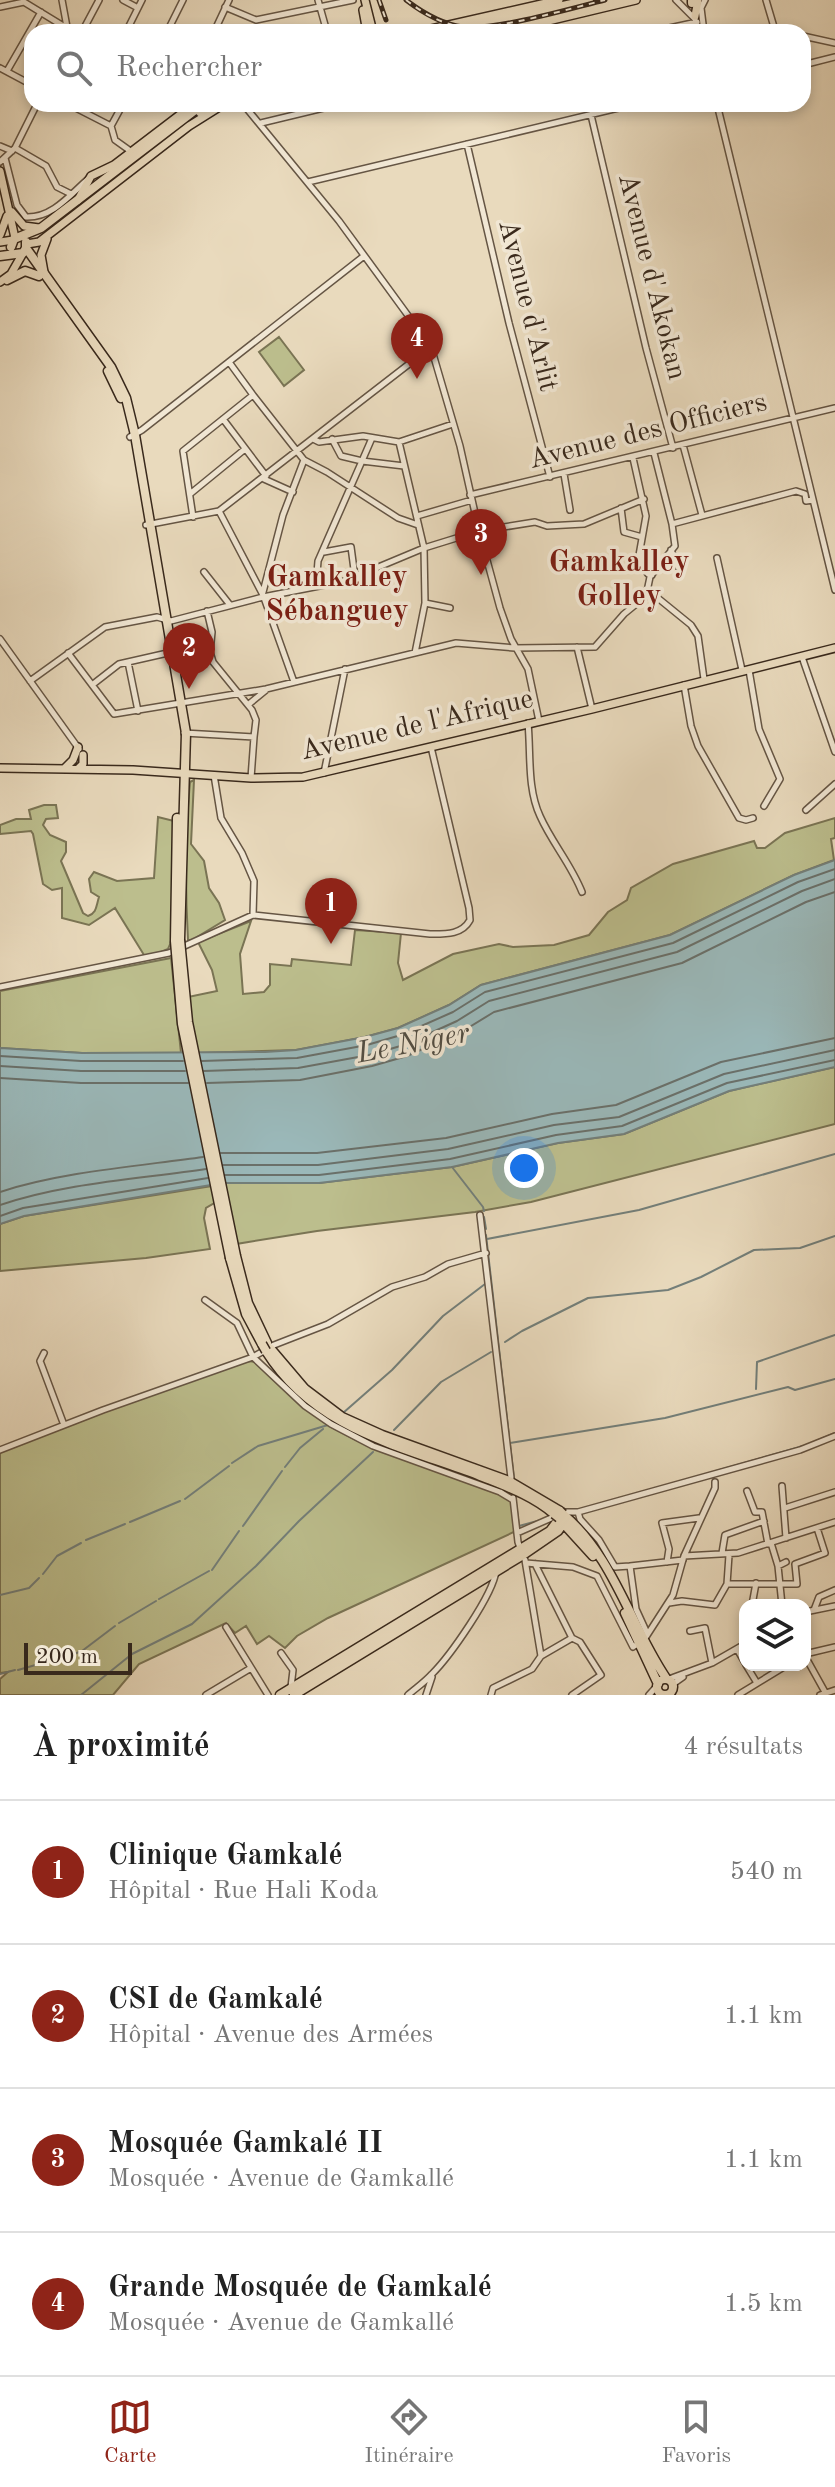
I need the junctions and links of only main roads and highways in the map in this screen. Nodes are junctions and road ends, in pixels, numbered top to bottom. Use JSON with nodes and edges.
{"nodes":[{"id":1,"x":363,"y":0,"type":"edge"},
{"id":2,"x":559,"y":0,"type":"edge"},
{"id":3,"x":589,"y":0,"type":"edge"},
{"id":4,"x":620,"y":0,"type":"edge"},
{"id":5,"x":636,"y":0,"type":"edge"},
{"id":6,"x":693,"y":1,"type":"edge"},
{"id":7,"x":696,"y":20,"type":"road end"},
{"id":8,"x":369,"y":24,"type":"edge"},
{"id":9,"x":453,"y":24,"type":"edge"},
{"id":10,"x":482,"y":24,"type":"edge"},
{"id":11,"x":514,"y":24,"type":"edge"},
{"id":12,"x":536,"y":24,"type":"edge"},
{"id":13,"x":182,"y":112,"type":"edge"},
{"id":14,"x":192,"y":112,"type":"edge"},
{"id":15,"x":202,"y":112,"type":"edge"},
{"id":16,"x":210,"y":112,"type":"edge"},
{"id":17,"x":0,"y":171,"type":"edge"},
{"id":18,"x":4,"y":195,"type":"edge"},
{"id":19,"x":74,"y":198,"type":"junction"},
{"id":20,"x":10,"y":211,"type":"junction"},
{"id":21,"x":41,"y":228,"type":"junction"},
{"id":22,"x":53,"y":228,"type":"junction"},
{"id":23,"x":0,"y":235,"type":"edge"},
{"id":24,"x":47,"y":239,"type":"junction"},
{"id":25,"x":18,"y":245,"type":"junction"},
{"id":26,"x":0,"y":248,"type":"edge"},
{"id":27,"x":42,"y":275,"type":"junction"},
{"id":28,"x":2,"y":280,"type":"edge"},
{"id":29,"x":835,"y":648,"type":"edge"},
{"id":30,"x":78,"y":747,"type":"road end"},
{"id":31,"x":83,"y":755,"type":"road end"},
{"id":32,"x":0,"y":768,"type":"edge"},
{"id":33,"x":64,"y":769,"type":"junction"},
{"id":34,"x":78,"y":769,"type":"junction"},
{"id":35,"x":182,"y":773,"type":"junction"},
{"id":36,"x":560,"y":1518,"type":"junction"},
{"id":37,"x":523,"y":1556,"type":"junction"},
{"id":38,"x":474,"y":1581,"type":"junction"},
{"id":39,"x":643,"y":1639,"type":"junction"},
{"id":40,"x":663,"y":1689,"type":"edge"},
{"id":41,"x":294,"y":1693,"type":"edge"},
{"id":42,"x":280,"y":1695,"type":"edge"}],
"edges":[{"from":1,"to":8,"type":"main road"},
{"from":2,"to":9,"type":"main road"},
{"from":3,"to":10,"type":"highway"},
{"from":4,"to":11,"type":"highway"},
{"from":5,"to":12,"type":"main road"},
{"from":6,"to":7,"type":"main road"},
{"from":13,"to":19,"type":"main road"},
{"from":14,"to":19,"type":"highway"},
{"from":15,"to":22,"type":"highway"},
{"from":16,"to":22,"type":"main road"},
{"from":17,"to":18,"type":"main road"},
{"from":18,"to":20,"type":"main road"},
{"from":19,"to":21,"type":"highway"},
{"from":20,"to":21,"type":"main road"},
{"from":20,"to":23,"type":"main road"},
{"from":20,"to":25,"type":"main road"},
{"from":21,"to":25,"type":"highway"},
{"from":22,"to":24,"type":"main road"},
{"from":22,"to":25,"type":"highway"},
{"from":24,"to":25,"type":"main road"},
{"from":24,"to":27,"type":"main road"},
{"from":25,"to":26,"type":"highway"},
{"from":25,"to":27,"type":"highway"},
{"from":25,"to":28,"type":"main road"},
{"from":27,"to":28,"type":"highway"},
{"from":27,"to":35,"type":"highway"},
{"from":29,"to":35,"type":"main road","name":"Avenue de l'Afrique"},
{"from":30,"to":33,"type":"main road"},
{"from":31,"to":34,"type":"main road"},
{"from":32,"to":33,"type":"main road","name":"Avenue de l'Afrique"},
{"from":33,"to":34,"type":"main road","name":"Avenue de l'Afrique"},
{"from":34,"to":35,"type":"main road","name":"Avenue de l'Afrique"},
{"from":35,"to":36,"type":"highway","bridge":true},
{"from":36,"to":37,"type":"highway"},
{"from":36,"to":39,"type":"highway"},
{"from":36,"to":39,"type":"highway"},
{"from":37,"to":38,"type":"highway"},
{"from":37,"to":38,"type":"highway"},
{"from":38,"to":41,"type":"highway"},
{"from":39,"to":40,"type":"highway"},
{"from":41,"to":42,"type":"highway"}]}
